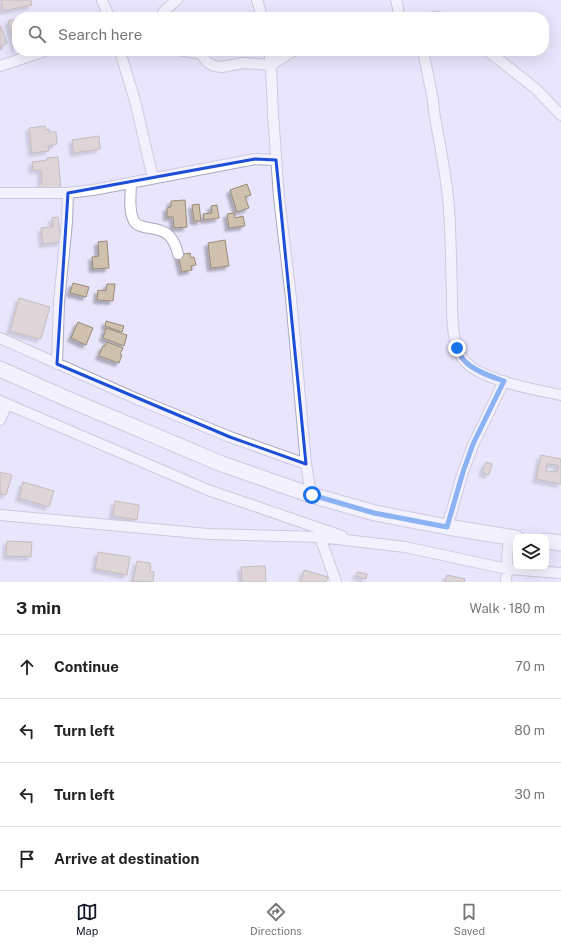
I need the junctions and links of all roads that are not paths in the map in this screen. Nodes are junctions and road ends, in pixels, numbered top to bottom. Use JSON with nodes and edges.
{"nodes":[{"id":1,"x":102,"y":0,"type":"edge"},
{"id":2,"x":177,"y":0,"type":"edge"},
{"id":3,"x":257,"y":0,"type":"edge"},
{"id":4,"x":396,"y":0,"type":"edge"},
{"id":5,"x":107,"y":12,"type":"edge"},
{"id":6,"x":164,"y":12,"type":"edge"},
{"id":7,"x":261,"y":12,"type":"edge"},
{"id":8,"x":398,"y":12,"type":"edge"},
{"id":9,"x":30,"y":56,"type":"edge"},
{"id":10,"x":122,"y":56,"type":"edge"},
{"id":11,"x":202,"y":56,"type":"edge"},
{"id":12,"x":270,"y":56,"type":"edge"},
{"id":13,"x":283,"y":56,"type":"edge"},
{"id":14,"x":423,"y":56,"type":"edge"},
{"id":15,"x":494,"y":56,"type":"edge"},
{"id":16,"x":271,"y":65,"type":"junction"},
{"id":17,"x":0,"y":66,"type":"edge"},
{"id":18,"x":561,"y":115,"type":"edge"},
{"id":19,"x":276,"y":160,"type":"junction"},
{"id":20,"x":153,"y":178,"type":"junction"},
{"id":21,"x":131,"y":183,"type":"junction"},
{"id":22,"x":0,"y":193,"type":"edge"},
{"id":23,"x":68,"y":193,"type":"junction"},
{"id":24,"x":178,"y":254,"type":"dead end"},
{"id":25,"x":0,"y":338,"type":"edge"},
{"id":26,"x":56,"y":364,"type":"junction"},
{"id":27,"x":0,"y":369,"type":"edge"},
{"id":28,"x":504,"y":381,"type":"junction"},
{"id":29,"x":561,"y":395,"type":"edge"},
{"id":30,"x":4,"y":402,"type":"edge"},
{"id":31,"x":0,"y":420,"type":"edge"},
{"id":32,"x":306,"y":464,"type":"junction"},
{"id":33,"x":312,"y":495,"type":"junction"},
{"id":34,"x":0,"y":516,"type":"edge"},
{"id":35,"x":447,"y":527,"type":"junction"},
{"id":36,"x":320,"y":537,"type":"junction"},
{"id":37,"x":513,"y":538,"type":"edge"},
{"id":38,"x":513,"y":540,"type":"edge"},
{"id":39,"x":549,"y":541,"type":"edge"},
{"id":40,"x":359,"y":542,"type":"junction"},
{"id":41,"x":561,"y":543,"type":"edge"},
{"id":42,"x":506,"y":569,"type":"junction"},
{"id":43,"x":561,"y":574,"type":"edge"},
{"id":44,"x":336,"y":582,"type":"edge"},
{"id":45,"x":506,"y":582,"type":"edge"}],
"edges":[{"from":1,"to":5,"type":"street"},
{"from":2,"to":6,"type":"street"},
{"from":3,"to":7,"type":"street"},
{"from":4,"to":8,"type":"street"},
{"from":9,"to":17,"type":"street"},
{"from":10,"to":20,"type":"street"},
{"from":11,"to":16,"type":"street"},
{"from":12,"to":16,"type":"street"},
{"from":13,"to":16,"type":"street"},
{"from":14,"to":28,"type":"street"},
{"from":15,"to":18,"type":"street"},
{"from":16,"to":19,"type":"street"},
{"from":19,"to":20,"type":"street"},
{"from":19,"to":32,"type":"street"},
{"from":20,"to":21,"type":"street"},
{"from":21,"to":23,"type":"street"},
{"from":21,"to":24,"type":"street"},
{"from":22,"to":23,"type":"street"},
{"from":23,"to":26,"type":"street"},
{"from":25,"to":26,"type":"street"},
{"from":26,"to":32,"type":"street"},
{"from":27,"to":33,"type":"main road"},
{"from":28,"to":29,"type":"street"},
{"from":28,"to":35,"type":"street"},
{"from":30,"to":31,"type":"street"},
{"from":30,"to":40,"type":"street"},
{"from":32,"to":33,"type":"street"},
{"from":33,"to":35,"type":"main road"},
{"from":34,"to":36,"type":"street"},
{"from":35,"to":37,"type":"main road"},
{"from":36,"to":40,"type":"street"},
{"from":36,"to":44,"type":"street"},
{"from":38,"to":42,"type":"street"},
{"from":39,"to":41,"type":"main road"},
{"from":40,"to":42,"type":"street"},
{"from":42,"to":43,"type":"street"},
{"from":42,"to":45,"type":"street"}]}
